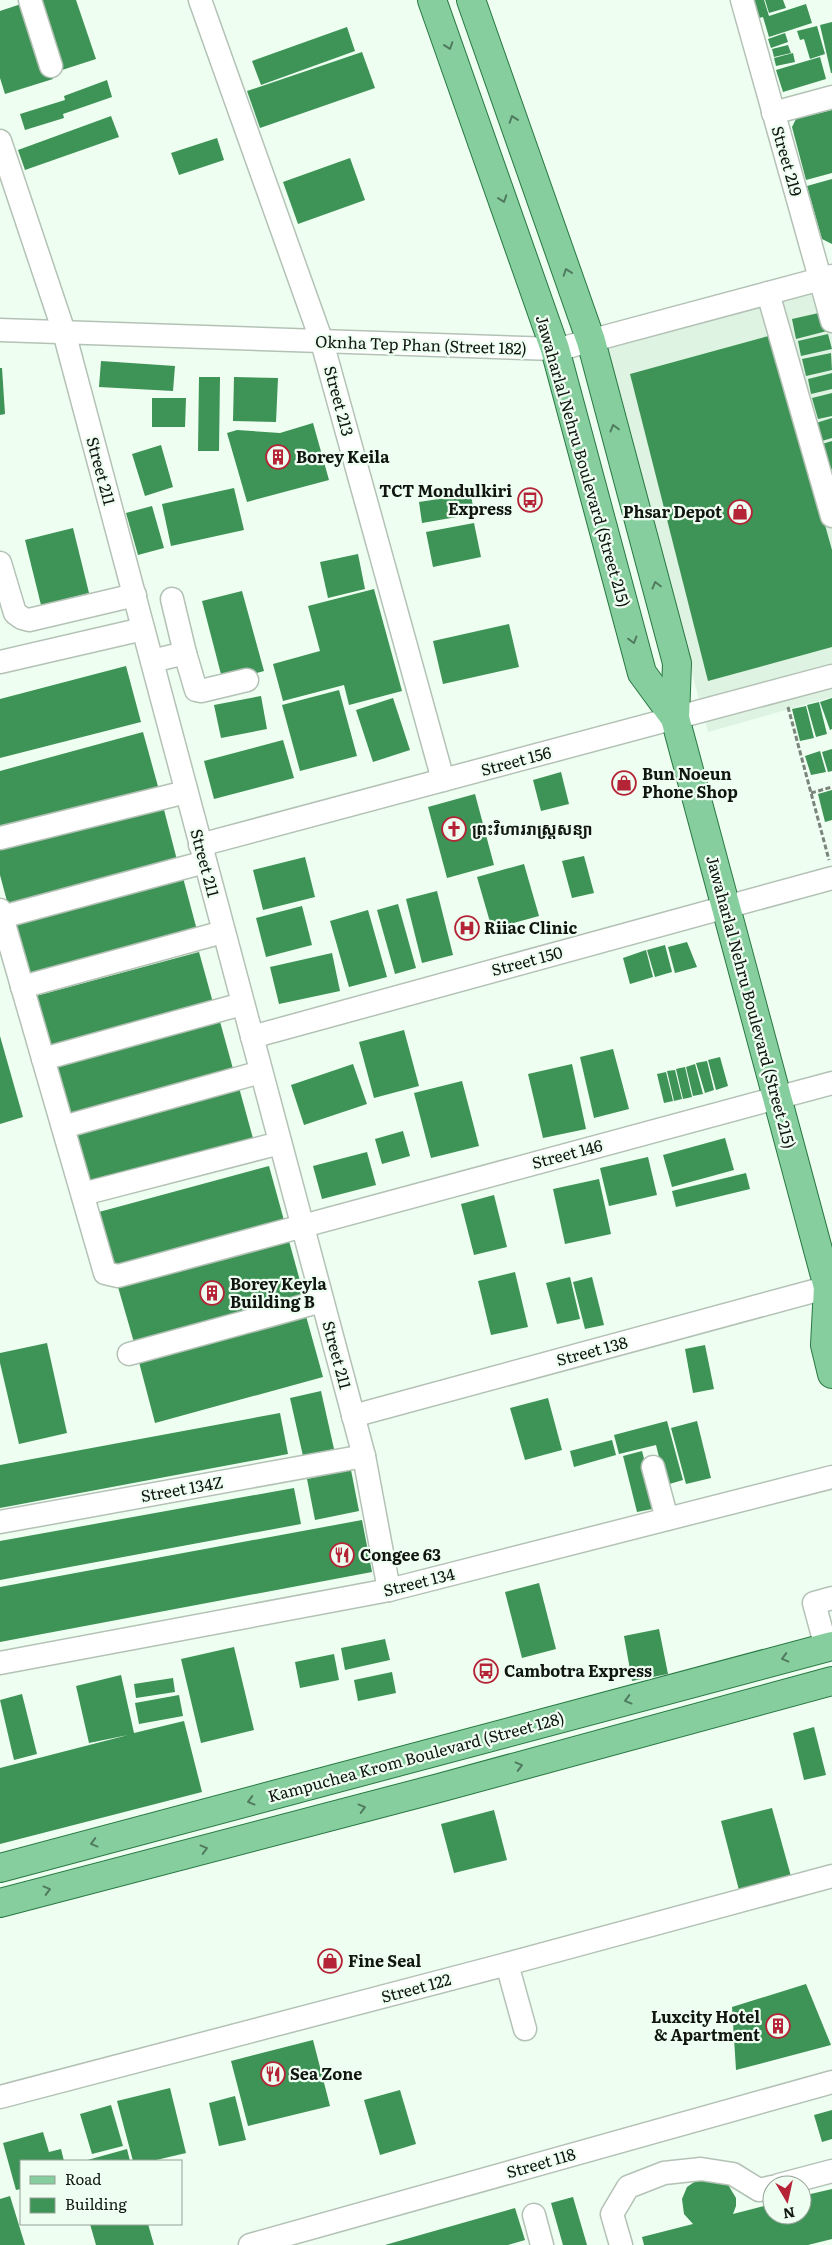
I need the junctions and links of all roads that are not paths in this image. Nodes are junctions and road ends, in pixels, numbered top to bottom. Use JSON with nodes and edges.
{"nodes":[{"id":1,"x":30,"y":0,"type":"edge"},
{"id":2,"x":200,"y":0,"type":"edge"},
{"id":3,"x":432,"y":0,"type":"edge"},
{"id":4,"x":471,"y":0,"type":"edge"},
{"id":5,"x":742,"y":0,"type":"edge"},
{"id":6,"x":50,"y":66,"type":"dead end"},
{"id":7,"x":832,"y":97,"type":"edge"},
{"id":8,"x":773,"y":113,"type":"junction"},
{"id":9,"x":0,"y":142,"type":"edge"},
{"id":10,"x":4,"y":162,"type":"edge"},
{"id":11,"x":826,"y":278,"type":"edge"},
{"id":12,"x":768,"y":293,"type":"junction"},
{"id":13,"x":832,"y":321,"type":"edge"},
{"id":14,"x":0,"y":330,"type":"edge"},
{"id":15,"x":64,"y":332,"type":"junction"},
{"id":16,"x":591,"y":341,"type":"junction"},
{"id":17,"x":322,"y":342,"type":"junction"},
{"id":18,"x":555,"y":348,"type":"junction"},
{"id":19,"x":832,"y":516,"type":"edge"},
{"id":20,"x":0,"y":563,"type":"edge"},
{"id":21,"x":135,"y":595,"type":"junction"},
{"id":22,"x":172,"y":599,"type":"dead end"},
{"id":23,"x":143,"y":629,"type":"junction"},
{"id":24,"x":185,"y":652,"type":"junction"},
{"id":25,"x":152,"y":661,"type":"junction"},
{"id":26,"x":0,"y":662,"type":"edge"},
{"id":27,"x":832,"y":676,"type":"edge"},
{"id":28,"x":247,"y":680,"type":"dead end"},
{"id":29,"x":675,"y":718,"type":"junction"},
{"id":30,"x":444,"y":780,"type":"junction"},
{"id":31,"x":186,"y":792,"type":"junction"},
{"id":32,"x":0,"y":838,"type":"edge"},
{"id":33,"x":203,"y":854,"type":"junction"},
{"id":34,"x":831,"y":871,"type":"edge"},
{"id":35,"x":726,"y":906,"type":"junction"},
{"id":36,"x":1,"y":914,"type":"edge"},
{"id":37,"x":224,"y":932,"type":"junction"},
{"id":38,"x":22,"y":987,"type":"junction"},
{"id":39,"x":242,"y":1004,"type":"junction"},
{"id":40,"x":252,"y":1038,"type":"junction"},
{"id":41,"x":43,"y":1059,"type":"junction"},
{"id":42,"x":261,"y":1072,"type":"junction"},
{"id":43,"x":832,"y":1083,"type":"edge"},
{"id":44,"x":777,"y":1098,"type":"junction"},
{"id":45,"x":63,"y":1127,"type":"junction"},
{"id":46,"x":280,"y":1143,"type":"junction"},
{"id":47,"x":83,"y":1194,"type":"junction"},
{"id":48,"x":302,"y":1225,"type":"junction"},
{"id":49,"x":831,"y":1289,"type":"edge"},
{"id":50,"x":322,"y":1301,"type":"junction"},
{"id":51,"x":129,"y":1354,"type":"dead end"},
{"id":52,"x":832,"y":1374,"type":"edge"},
{"id":53,"x":353,"y":1416,"type":"junction"},
{"id":54,"x":364,"y":1456,"type":"junction"},
{"id":55,"x":653,"y":1466,"type":"dead end"},
{"id":56,"x":832,"y":1477,"type":"edge"},
{"id":57,"x":668,"y":1519,"type":"junction"},
{"id":58,"x":0,"y":1522,"type":"edge"},
{"id":59,"x":389,"y":1590,"type":"junction"},
{"id":60,"x":832,"y":1598,"type":"edge"},
{"id":61,"x":829,"y":1646,"type":"edge"},
{"id":62,"x":0,"y":1663,"type":"edge"},
{"id":63,"x":832,"y":1681,"type":"edge"},
{"id":64,"x":429,"y":1753,"type":"junction"},
{"id":65,"x":439,"y":1788,"type":"junction"},
{"id":66,"x":0,"y":1868,"type":"edge"},
{"id":67,"x":832,"y":1876,"type":"edge"},
{"id":68,"x":0,"y":1903,"type":"edge"},
{"id":69,"x":508,"y":1964,"type":"junction"},
{"id":70,"x":525,"y":2029,"type":"dead end"},
{"id":71,"x":832,"y":2082,"type":"edge"},
{"id":72,"x":0,"y":2097,"type":"edge"},
{"id":73,"x":832,"y":2171,"type":"edge"},
{"id":74,"x":812,"y":2176,"type":"edge"},
{"id":75,"x":762,"y":2189,"type":"edge"},
{"id":76,"x":534,"y":2215,"type":"dead end"},
{"id":77,"x":250,"y":2245,"type":"edge"},
{"id":78,"x":542,"y":2245,"type":"edge"},
{"id":79,"x":621,"y":2245,"type":"edge"}],
"edges":[{"from":1,"to":6,"type":"street"},
{"from":2,"to":17,"type":"street","name":"Street 213"},
{"from":3,"to":18,"type":"main road","name":"Jawaharlal Nehru Boulevard (Street 215)","one_way":true},
{"from":16,"to":4,"type":"main road","name":"Jawaharlal Nehru Boulevard (Street 215)","one_way":true},
{"from":5,"to":8,"type":"street","name":"Street 219"},
{"from":7,"to":8,"type":"street"},
{"from":8,"to":11,"type":"street","name":"Street 219"},
{"from":9,"to":10,"type":"street","name":"Street 211"},
{"from":10,"to":15,"type":"street","name":"Street 211"},
{"from":11,"to":12,"type":"street","name":"Oknha Tep Phan (Street 182)"},
{"from":11,"to":13,"type":"street","name":"Street 219"},
{"from":12,"to":16,"type":"street","name":"Oknha Tep Phan (Street 182)"},
{"from":12,"to":19,"type":"street"},
{"from":14,"to":15,"type":"street","name":"Oknha Tep Phan (Street 182)"},
{"from":15,"to":17,"type":"street","name":"Oknha Tep Phan (Street 182)"},
{"from":15,"to":21,"type":"street","name":"Street 211"},
{"from":16,"to":18,"type":"street","name":"Oknha Tep Phan (Street 182)"},
{"from":29,"to":16,"type":"main road","name":"Jawaharlal Nehru Boulevard (Street 215)","one_way":true},
{"from":17,"to":18,"type":"street","name":"Oknha Tep Phan (Street 182)"},
{"from":17,"to":30,"type":"street","name":"Street 213"},
{"from":18,"to":29,"type":"main road","name":"Jawaharlal Nehru Boulevard (Street 215)","one_way":true},
{"from":20,"to":21,"type":"street"},
{"from":21,"to":23,"type":"street","name":"Street 211"},
{"from":22,"to":24,"type":"street"},
{"from":23,"to":25,"type":"street","name":"Street 211"},
{"from":23,"to":26,"type":"street"},
{"from":24,"to":25,"type":"street"},
{"from":24,"to":28,"type":"street"},
{"from":25,"to":31,"type":"street","name":"Street 211"},
{"from":27,"to":29,"type":"street","name":"Street 156"},
{"from":29,"to":30,"type":"street","name":"Street 156"},
{"from":29,"to":35,"type":"main road","name":"Jawaharlal Nehru Boulevard (Street 215)"},
{"from":30,"to":33,"type":"street","name":"Street 156"},
{"from":31,"to":32,"type":"street"},
{"from":31,"to":33,"type":"street","name":"Street 211"},
{"from":33,"to":36,"type":"street","name":"Street 156"},
{"from":33,"to":37,"type":"street","name":"Street 211"},
{"from":34,"to":35,"type":"street","name":"Street 150"},
{"from":35,"to":40,"type":"street","name":"Street 150"},
{"from":35,"to":44,"type":"main road","name":"Jawaharlal Nehru Boulevard (Street 215)"},
{"from":36,"to":38,"type":"street"},
{"from":37,"to":38,"type":"street"},
{"from":37,"to":39,"type":"street","name":"Street 211"},
{"from":38,"to":41,"type":"street"},
{"from":39,"to":40,"type":"street","name":"Street 211"},
{"from":39,"to":41,"type":"street"},
{"from":40,"to":42,"type":"street","name":"Street 211"},
{"from":41,"to":45,"type":"street"},
{"from":42,"to":45,"type":"street"},
{"from":42,"to":46,"type":"street","name":"Street 211"},
{"from":43,"to":44,"type":"street","name":"Street 146"},
{"from":44,"to":48,"type":"street","name":"Street 146"},
{"from":44,"to":49,"type":"main road","name":"Jawaharlal Nehru Boulevard (Street 215)"},
{"from":45,"to":47,"type":"street"},
{"from":46,"to":47,"type":"street"},
{"from":46,"to":48,"type":"street","name":"Street 211"},
{"from":47,"to":48,"type":"street","name":"Street 146"},
{"from":48,"to":50,"type":"street","name":"Street 211"},
{"from":49,"to":52,"type":"main road","name":"Jawaharlal Nehru Boulevard (Street 215)"},
{"from":49,"to":53,"type":"street","name":"Street 138"},
{"from":50,"to":51,"type":"street"},
{"from":50,"to":53,"type":"street","name":"Street 211"},
{"from":53,"to":54,"type":"street","name":"Street 211"},
{"from":54,"to":58,"type":"street","name":"Street 134Z"},
{"from":54,"to":59,"type":"street","name":"Street 211"},
{"from":55,"to":57,"type":"street"},
{"from":56,"to":57,"type":"street","name":"Street 134"},
{"from":57,"to":59,"type":"street","name":"Street 134"},
{"from":59,"to":62,"type":"street","name":"Street 134"},
{"from":60,"to":61,"type":"street"},
{"from":61,"to":64,"type":"main road","name":"Kampuchea Krom Boulevard (Street 128)","one_way":true},
{"from":65,"to":63,"type":"main road","one_way":true},
{"from":64,"to":65,"type":"main road"},
{"from":64,"to":66,"type":"main road","name":"Kampuchea Krom Boulevard (Street 128)","one_way":true},
{"from":68,"to":65,"type":"main road","one_way":true},
{"from":67,"to":69,"type":"street","name":"Street 122"},
{"from":69,"to":70,"type":"street"},
{"from":69,"to":72,"type":"street","name":"Street 122"},
{"from":71,"to":77,"type":"street","name":"Street 118"},
{"from":73,"to":74,"type":"street"},
{"from":75,"to":79,"type":"street"},
{"from":76,"to":78,"type":"street"}]}
